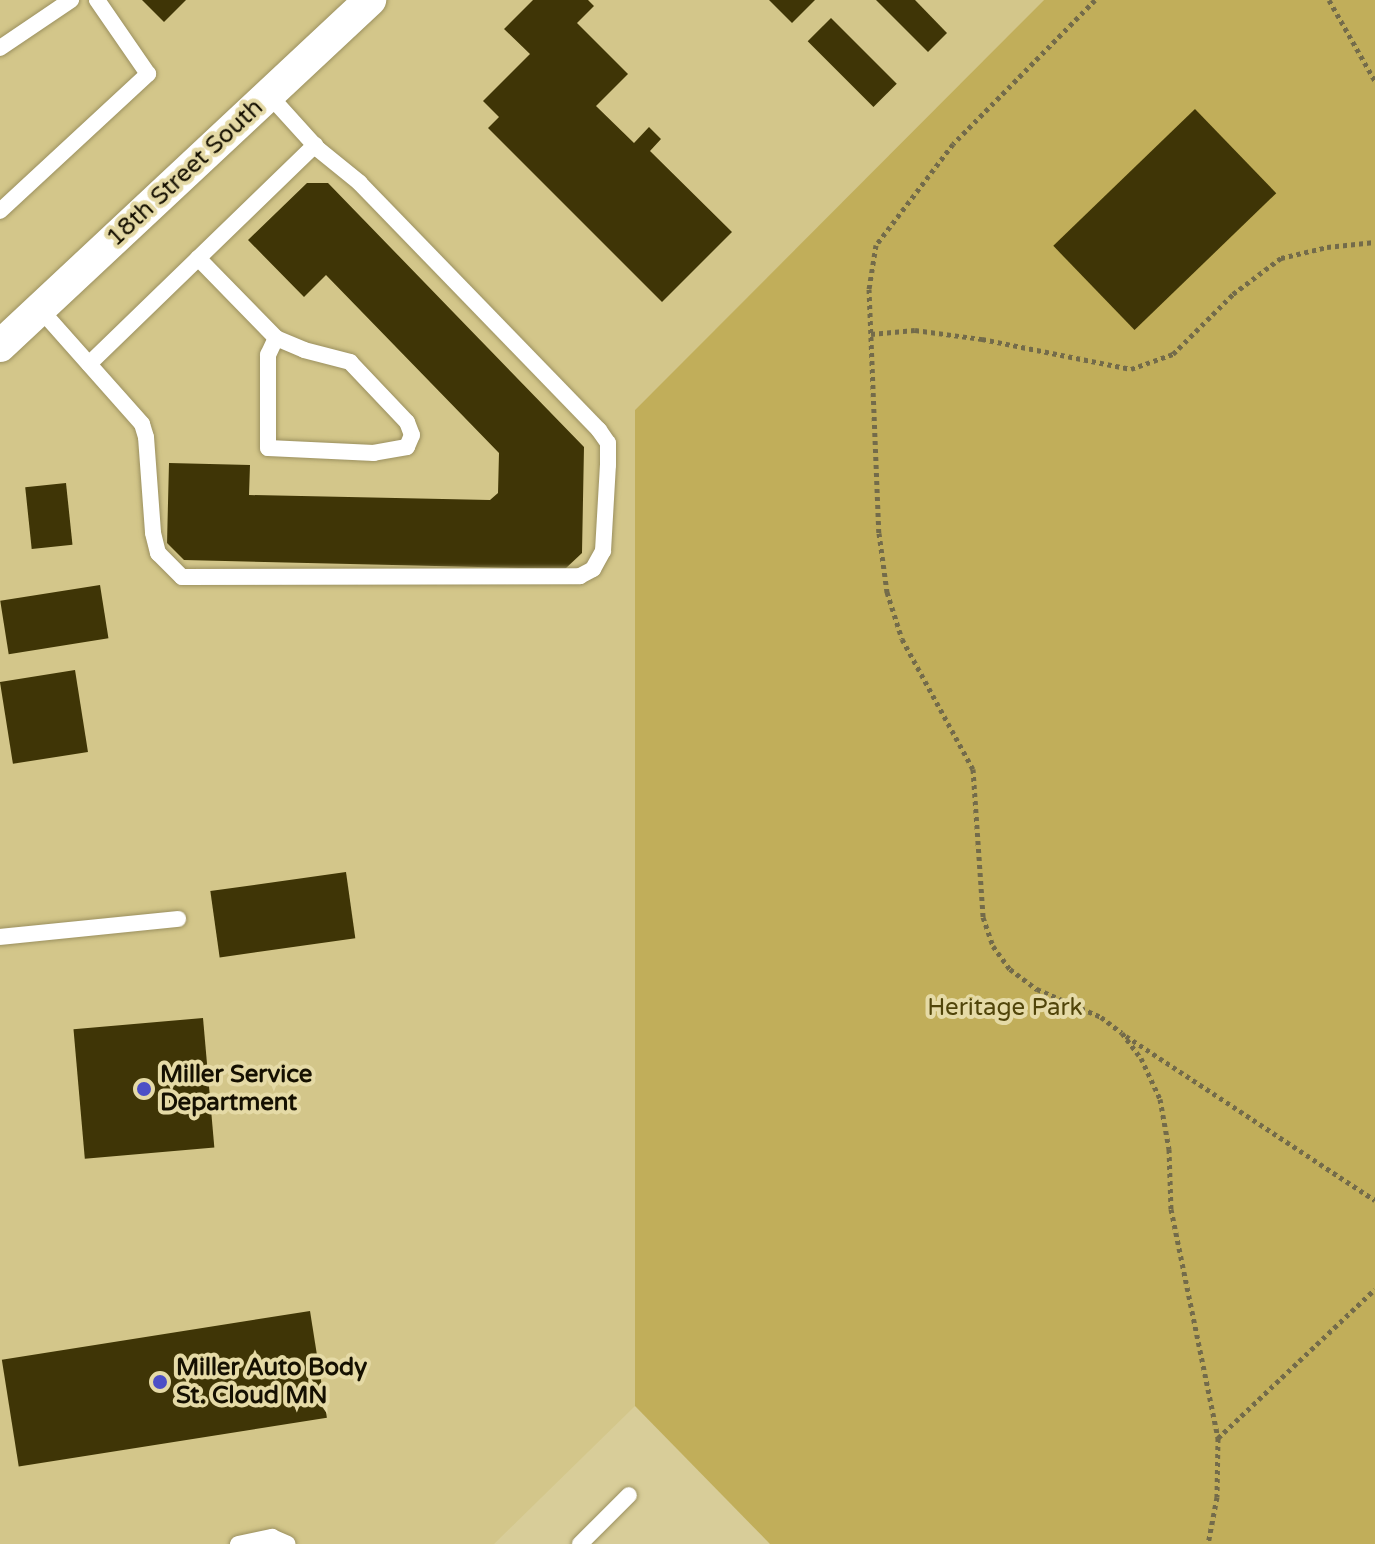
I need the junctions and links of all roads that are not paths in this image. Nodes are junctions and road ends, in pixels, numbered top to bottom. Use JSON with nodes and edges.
{"nodes":[{"id":1,"x":71,"y":0,"type":"edge"},
{"id":2,"x":97,"y":0,"type":"edge"},
{"id":3,"x":370,"y":0,"type":"edge"},
{"id":4,"x":0,"y":48,"type":"edge"},
{"id":5,"x":269,"y":95,"type":"junction"},
{"id":6,"x":315,"y":145,"type":"junction"},
{"id":7,"x":0,"y":211,"type":"edge"},
{"id":8,"x":198,"y":258,"type":"junction"},
{"id":9,"x":40,"y":309,"type":"junction"},
{"id":10,"x":276,"y":338,"type":"junction"},
{"id":11,"x":0,"y":346,"type":"edge"},
{"id":12,"x":89,"y":364,"type":"junction"},
{"id":13,"x":178,"y":919,"type":"dead end"},
{"id":14,"x":0,"y":937,"type":"edge"},
{"id":15,"x":629,"y":1495,"type":"dead end"},
{"id":16,"x":238,"y":1544,"type":"edge"},
{"id":17,"x":288,"y":1544,"type":"edge"},
{"id":18,"x":580,"y":1544,"type":"edge"}],
"edges":[{"from":1,"to":4,"type":"lane"},
{"from":2,"to":7,"type":"lane"},
{"from":3,"to":5,"type":"street","name":"18th Street South"},
{"from":5,"to":6,"type":"lane"},
{"from":5,"to":9,"type":"street","name":"18th Street South"},
{"from":6,"to":8,"type":"lane"},
{"from":6,"to":12,"type":"lane"},
{"from":8,"to":10,"type":"lane"},
{"from":8,"to":12,"type":"lane"},
{"from":9,"to":11,"type":"street","name":"18th Street South"},
{"from":9,"to":12,"type":"lane"},
{"from":10,"to":10,"type":"lane"},
{"from":13,"to":14,"type":"lane"},
{"from":15,"to":18,"type":"lane"},
{"from":16,"to":17,"type":"lane"}]}
